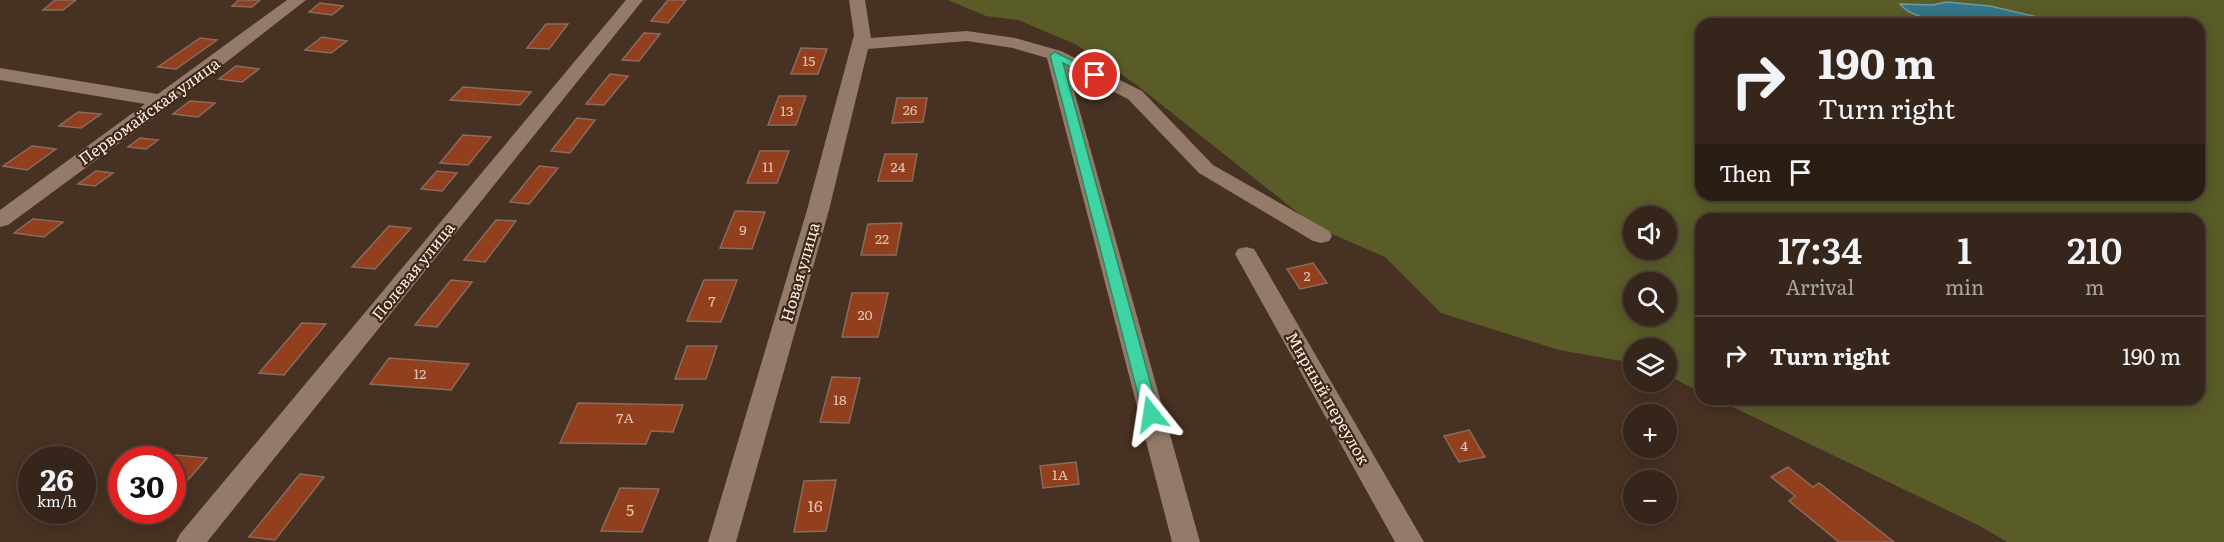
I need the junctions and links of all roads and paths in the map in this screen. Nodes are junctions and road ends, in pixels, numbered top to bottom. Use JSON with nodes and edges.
{"nodes":[{"id":1,"x":298,"y":0,"type":"edge"},
{"id":2,"x":635,"y":0,"type":"edge"},
{"id":3,"x":857,"y":0,"type":"edge"},
{"id":4,"x":860,"y":45,"type":"junction"},
{"id":5,"x":1055,"y":55,"type":"junction"},
{"id":6,"x":0,"y":74,"type":"edge"},
{"id":7,"x":164,"y":101,"type":"junction"},
{"id":8,"x":0,"y":220,"type":"edge"},
{"id":9,"x":1321,"y":236,"type":"dead end"},
{"id":10,"x":1246,"y":254,"type":"dead end"},
{"id":11,"x":190,"y":542,"type":"edge"},
{"id":12,"x":722,"y":542,"type":"edge"},
{"id":13,"x":1186,"y":542,"type":"edge"},
{"id":14,"x":1410,"y":542,"type":"edge"}],
"edges":[{"from":1,"to":7,"type":"street","name":"Первомайская улица"},
{"from":2,"to":11,"type":"street","name":"Полевая улица"},
{"from":3,"to":4,"type":"street","name":"Новая улица"},
{"from":4,"to":5,"type":"street"},
{"from":4,"to":12,"type":"street","name":"Новая улица"},
{"from":5,"to":9,"type":"street"},
{"from":5,"to":13,"type":"street"},
{"from":6,"to":7,"type":"street"},
{"from":7,"to":8,"type":"street","name":"Первомайская улица"},
{"from":10,"to":14,"type":"street","name":"Мирный переулок"}]}
